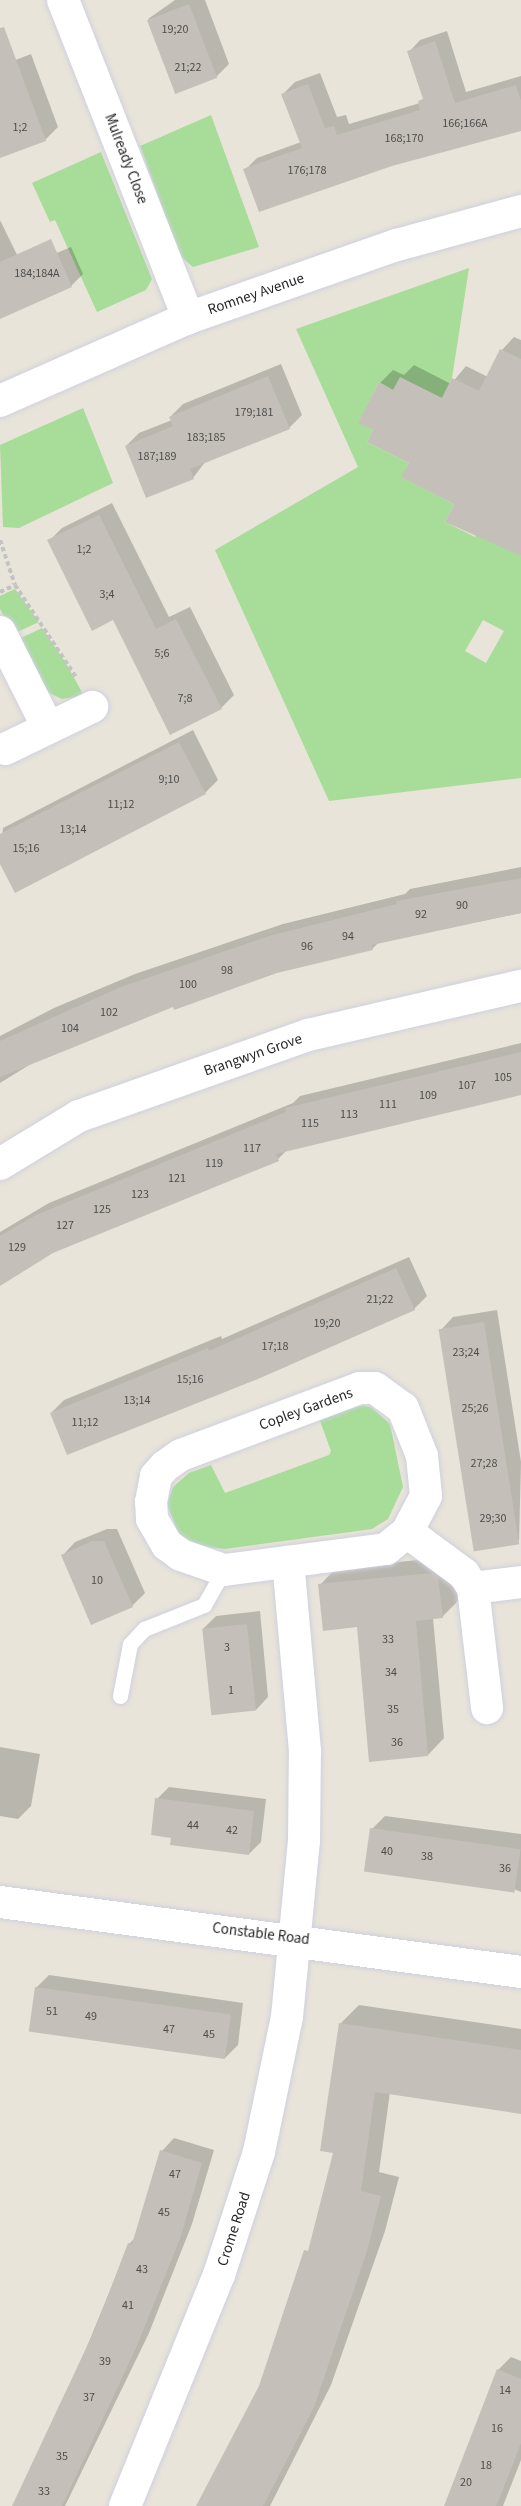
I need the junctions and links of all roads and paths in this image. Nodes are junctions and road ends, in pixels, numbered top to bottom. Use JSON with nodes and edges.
{"nodes":[{"id":1,"x":63,"y":0,"type":"edge"},
{"id":2,"x":521,"y":211,"type":"edge"},
{"id":3,"x":188,"y":318,"type":"junction"},
{"id":4,"x":0,"y":401,"type":"edge"},
{"id":5,"x":0,"y":540,"type":"edge"},
{"id":6,"x":15,"y":585,"type":"junction"},
{"id":7,"x":0,"y":592,"type":"edge"},
{"id":8,"x":0,"y":632,"type":"edge"},
{"id":9,"x":92,"y":706,"type":"joint"},
{"id":10,"x":48,"y":728,"type":"junction"},
{"id":11,"x":5,"y":749,"type":"dead end"},
{"id":12,"x":521,"y":986,"type":"edge"},
{"id":13,"x":0,"y":1164,"type":"edge"},
{"id":14,"x":407,"y":1532,"type":"junction"},
{"id":15,"x":288,"y":1562,"type":"junction"},
{"id":16,"x":224,"y":1570,"type":"junction"},
{"id":17,"x":521,"y":1582,"type":"edge"},
{"id":18,"x":473,"y":1588,"type":"junction"},
{"id":19,"x":120,"y":1696,"type":"dead end"},
{"id":20,"x":487,"y":1708,"type":"dead end"},
{"id":21,"x":0,"y":1902,"type":"edge"},
{"id":22,"x":296,"y":1939,"type":"junction"},
{"id":23,"x":521,"y":1972,"type":"edge"},
{"id":24,"x":125,"y":2506,"type":"edge"}],
"edges":[{"from":1,"to":3,"type":"street","name":"Mulready Close"},
{"from":2,"to":3,"type":"street","name":"Romney Avenue"},
{"from":3,"to":4,"type":"street","name":"Romney Avenue"},
{"from":5,"to":6,"type":"path"},
{"from":6,"to":7,"type":"path"},
{"from":6,"to":9,"type":"path"},
{"from":8,"to":10,"type":"street"},
{"from":9,"to":10,"type":"street"},
{"from":10,"to":11,"type":"street"},
{"from":12,"to":13,"type":"street","name":"Brangwyn Grove"},
{"from":14,"to":15,"type":"street","name":"Copley Gardens"},
{"from":14,"to":16,"type":"street","name":"Copley Gardens"},
{"from":14,"to":18,"type":"street"},
{"from":15,"to":16,"type":"street","name":"Copley Gardens"},
{"from":15,"to":22,"type":"street"},
{"from":16,"to":19,"type":"lane"},
{"from":17,"to":18,"type":"street"},
{"from":18,"to":20,"type":"street"},
{"from":21,"to":22,"type":"street","name":"Constable Road"},
{"from":22,"to":23,"type":"street","name":"Constable Road"},
{"from":22,"to":24,"type":"street","name":"Crome Road"}]}
